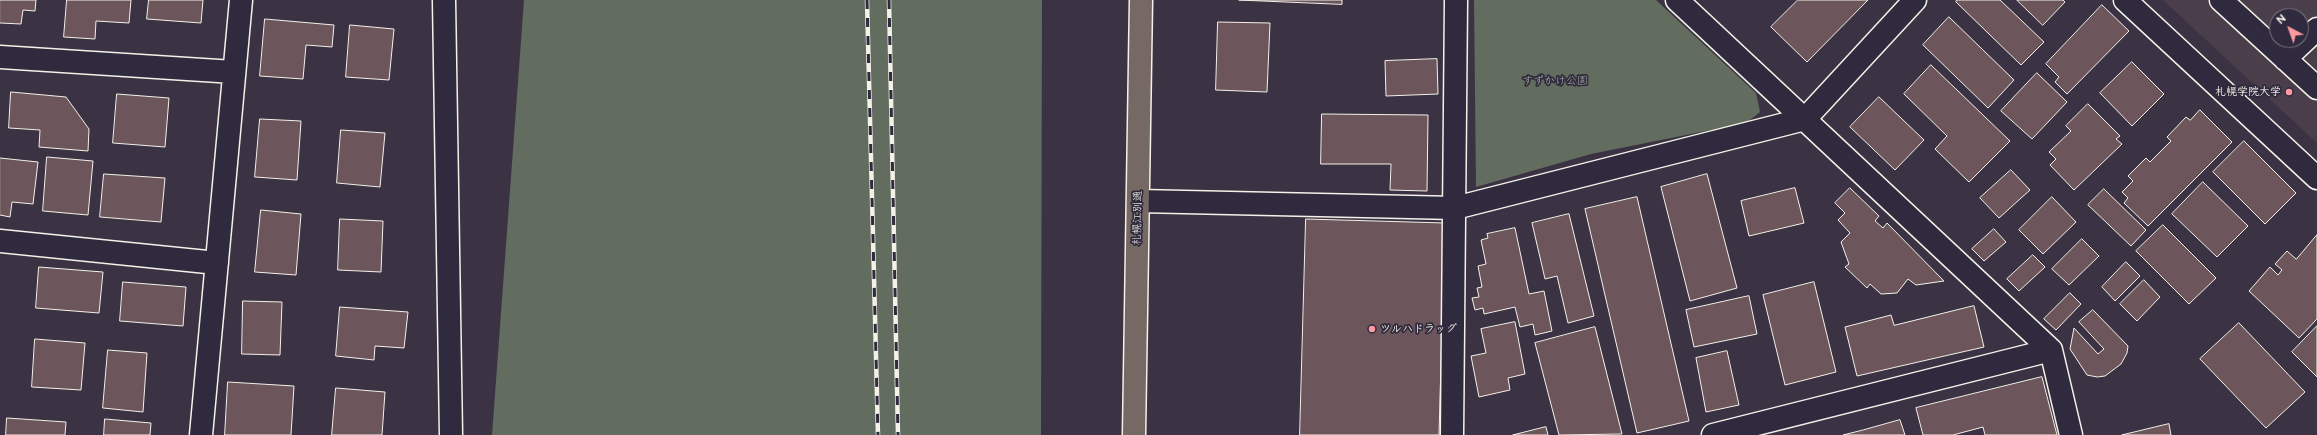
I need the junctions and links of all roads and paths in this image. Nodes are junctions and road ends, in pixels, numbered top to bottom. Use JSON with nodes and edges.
{"nodes":[{"id":1,"x":241,"y":0,"type":"edge"},
{"id":2,"x":444,"y":0,"type":"edge"},
{"id":3,"x":1141,"y":0,"type":"edge"},
{"id":4,"x":1456,"y":0,"type":"edge"},
{"id":5,"x":1677,"y":0,"type":"edge"},
{"id":6,"x":1916,"y":0,"type":"edge"},
{"id":7,"x":2125,"y":0,"type":"edge"},
{"id":8,"x":2222,"y":0,"type":"edge"},
{"id":9,"x":2317,"y":29,"type":"edge"},
{"id":10,"x":0,"y":56,"type":"edge"},
{"id":11,"x":2285,"y":59,"type":"junction"},
{"id":12,"x":234,"y":72,"type":"junction"},
{"id":13,"x":2317,"y":88,"type":"edge"},
{"id":14,"x":1805,"y":119,"type":"junction"},
{"id":15,"x":2317,"y":178,"type":"edge"},
{"id":16,"x":1139,"y":201,"type":"junction"},
{"id":17,"x":1455,"y":208,"type":"junction"},
{"id":18,"x":0,"y":241,"type":"edge"},
{"id":19,"x":217,"y":263,"type":"junction"},
{"id":20,"x":2051,"y":350,"type":"junction"},
{"id":21,"x":201,"y":435,"type":"edge"},
{"id":22,"x":451,"y":435,"type":"edge"},
{"id":23,"x":1134,"y":435,"type":"edge"},
{"id":24,"x":1452,"y":435,"type":"edge"},
{"id":25,"x":1713,"y":435,"type":"edge"},
{"id":26,"x":2071,"y":435,"type":"edge"}],
"edges":[{"from":1,"to":12,"type":"street"},
{"from":2,"to":22,"type":"street"},
{"from":3,"to":16,"type":"highway","name":"札幌江別通"},
{"from":4,"to":17,"type":"street"},
{"from":5,"to":14,"type":"street"},
{"from":6,"to":14,"type":"street"},
{"from":7,"to":15,"type":"street"},
{"from":8,"to":11,"type":"street"},
{"from":9,"to":11,"type":"street"},
{"from":10,"to":12,"type":"street"},
{"from":11,"to":13,"type":"street"},
{"from":12,"to":19,"type":"street"},
{"from":14,"to":17,"type":"street"},
{"from":14,"to":20,"type":"street"},
{"from":16,"to":17,"type":"street"},
{"from":16,"to":23,"type":"highway","name":"札幌江別通"},
{"from":17,"to":24,"type":"street"},
{"from":18,"to":19,"type":"street"},
{"from":19,"to":21,"type":"street"},
{"from":20,"to":25,"type":"street"},
{"from":20,"to":26,"type":"street"}]}
